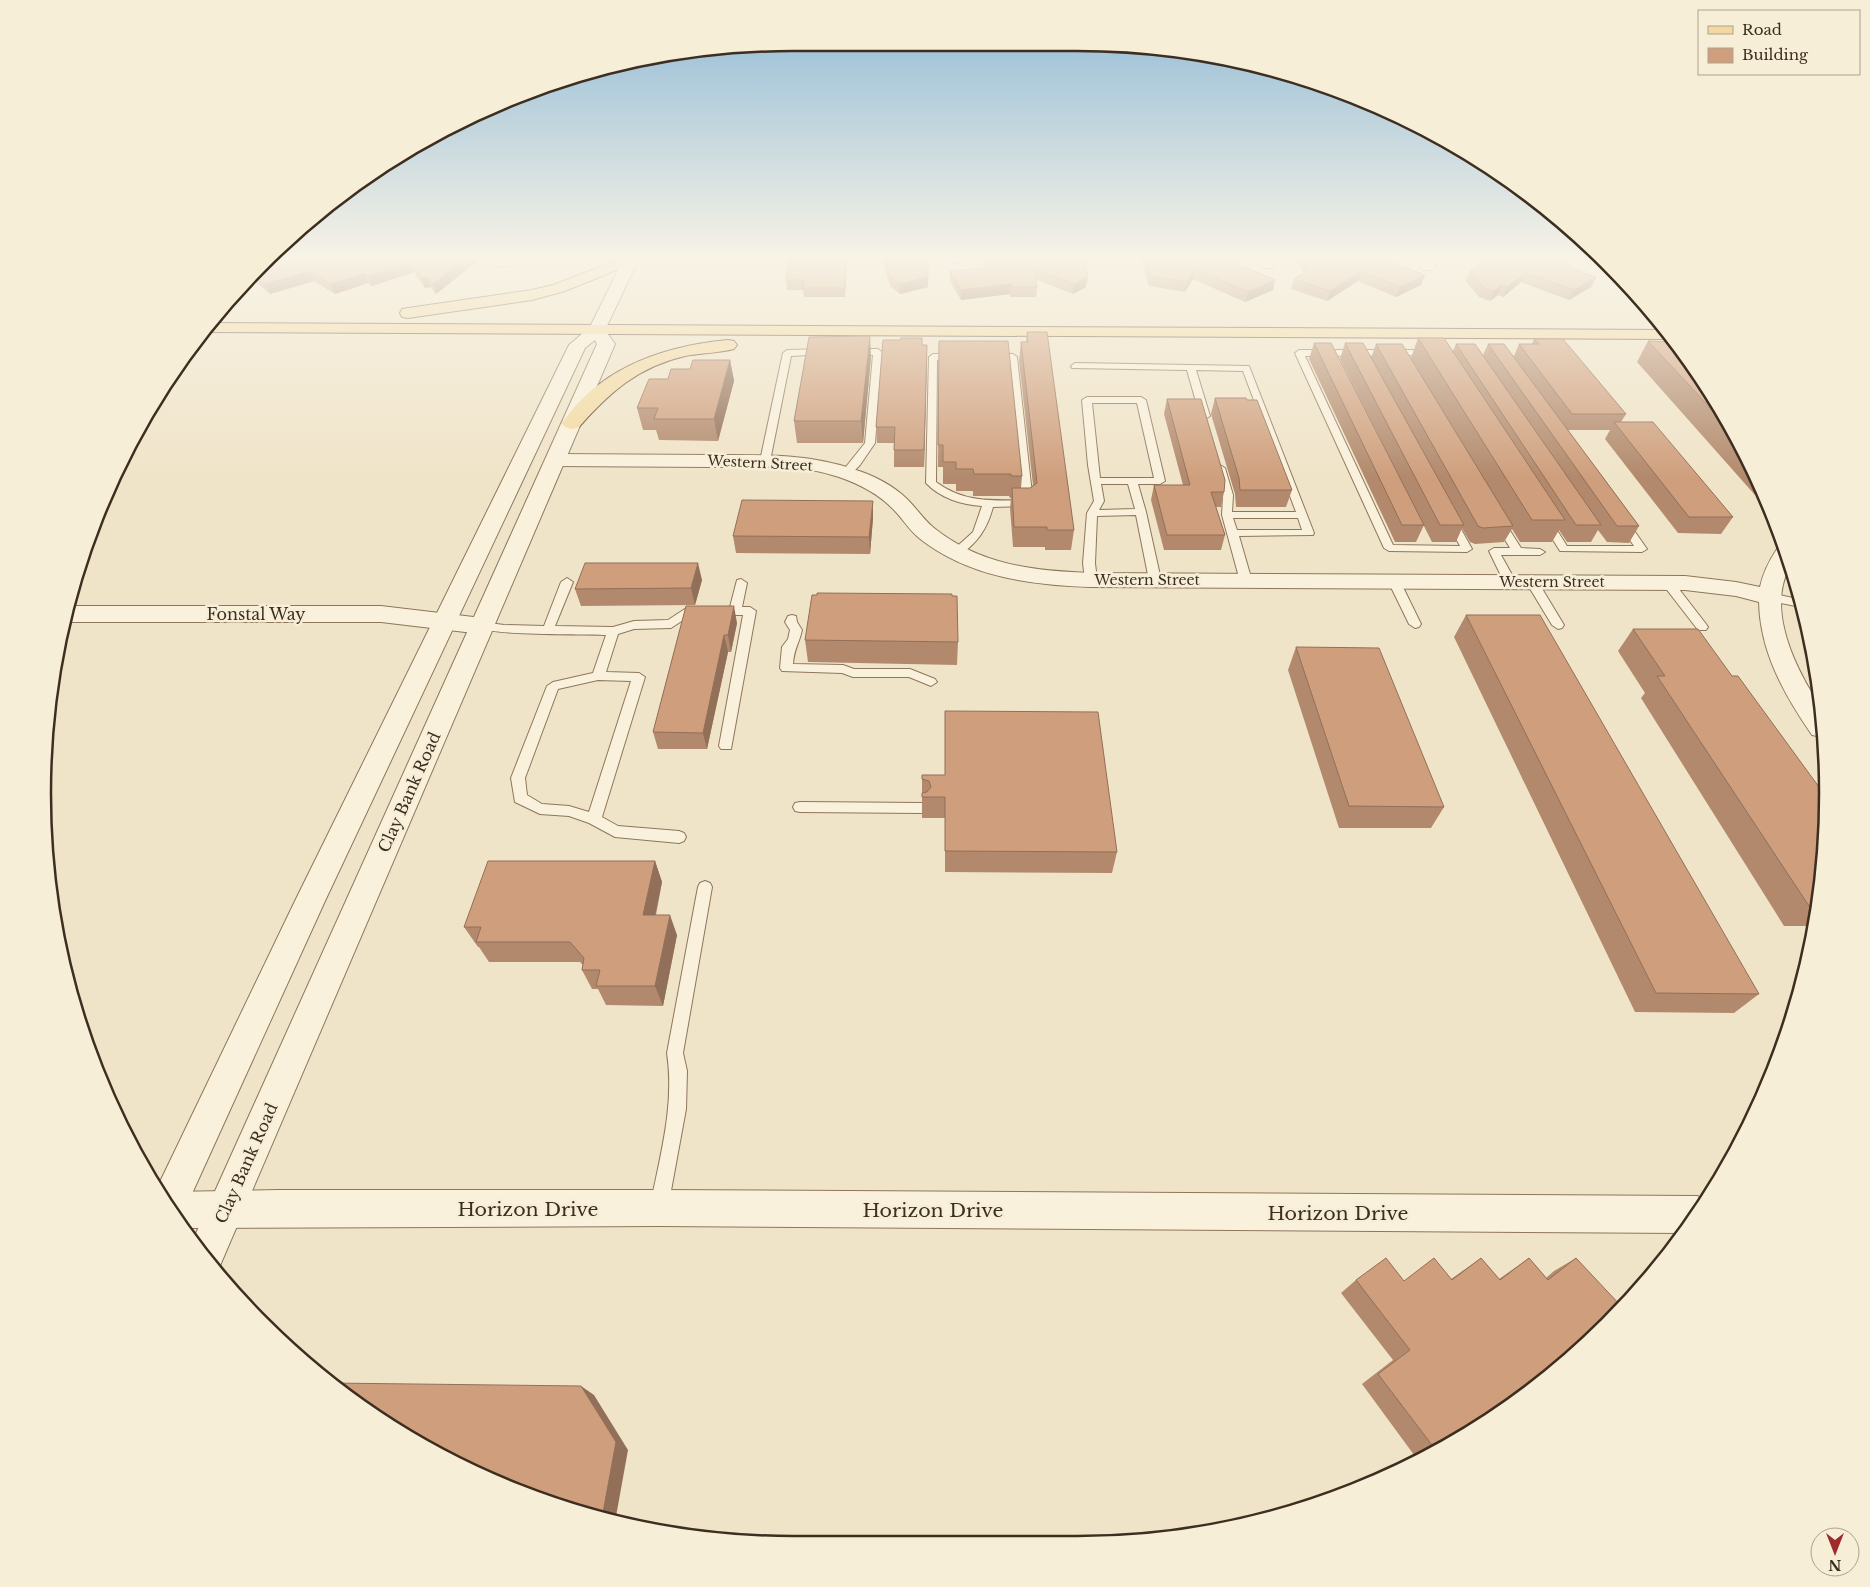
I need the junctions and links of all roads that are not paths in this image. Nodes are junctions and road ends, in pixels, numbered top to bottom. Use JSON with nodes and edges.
{"nodes":[{"id":1,"x":589,"y":330,"type":"edge"},
{"id":2,"x":601,"y":330,"type":"edge"},
{"id":3,"x":909,"y":330,"type":"edge"},
{"id":4,"x":959,"y":332,"type":"junction"},
{"id":5,"x":1659,"y":335,"type":"edge"},
{"id":6,"x":1440,"y":354,"type":"edge"},
{"id":7,"x":1075,"y":366,"type":"dead end"},
{"id":8,"x":1191,"y":368,"type":"junction"},
{"id":9,"x":572,"y":422,"type":"junction"},
{"id":10,"x":1207,"y":422,"type":"edge"},
{"id":11,"x":1217,"y":459,"type":"edge"},
{"id":12,"x":555,"y":460,"type":"junction"},
{"id":13,"x":765,"y":461,"type":"junction"},
{"id":14,"x":846,"y":473,"type":"junction"},
{"id":15,"x":1096,"y":481,"type":"junction"},
{"id":16,"x":1132,"y":481,"type":"junction"},
{"id":17,"x":988,"y":504,"type":"junction"},
{"id":18,"x":1444,"y":506,"type":"edge"},
{"id":19,"x":1491,"y":508,"type":"edge"},
{"id":20,"x":1538,"y":508,"type":"edge"},
{"id":21,"x":1614,"y":510,"type":"edge"},
{"id":22,"x":1092,"y":512,"type":"junction"},
{"id":23,"x":1141,"y":512,"type":"junction"},
{"id":24,"x":1227,"y":514,"type":"junction"},
{"id":25,"x":1302,"y":515,"type":"junction"},
{"id":26,"x":1232,"y":533,"type":"junction"},
{"id":27,"x":1517,"y":551,"type":"junction"},
{"id":28,"x":1540,"y":552,"type":"dead end"},
{"id":29,"x":956,"y":553,"type":"junction"},
{"id":30,"x":1781,"y":560,"type":"edge"},
{"id":31,"x":1091,"y":580,"type":"junction"},
{"id":32,"x":1155,"y":580,"type":"junction"},
{"id":33,"x":1246,"y":581,"type":"junction"},
{"id":34,"x":1394,"y":581,"type":"junction"},
{"id":35,"x":567,"y":582,"type":"dead end"},
{"id":36,"x":1521,"y":582,"type":"junction"},
{"id":37,"x":1668,"y":583,"type":"junction"},
{"id":38,"x":741,"y":584,"type":"dead end"},
{"id":39,"x":1770,"y":597,"type":"junction"},
{"id":40,"x":1793,"y":602,"type":"edge"},
{"id":41,"x":735,"y":611,"type":"junction"},
{"id":42,"x":74,"y":614,"type":"edge"},
{"id":43,"x":792,"y":619,"type":"dead end"},
{"id":44,"x":446,"y":622,"type":"junction"},
{"id":45,"x":1415,"y":624,"type":"dead end"},
{"id":46,"x":1558,"y":625,"type":"dead end"},
{"id":47,"x":482,"y":626,"type":"junction"},
{"id":48,"x":1702,"y":627,"type":"dead end"},
{"id":49,"x":548,"y":630,"type":"junction"},
{"id":50,"x":614,"y":631,"type":"junction"},
{"id":51,"x":598,"y":676,"type":"junction"},
{"id":52,"x":931,"y":682,"type":"dead end"},
{"id":53,"x":1814,"y":718,"type":"edge"},
{"id":54,"x":726,"y":746,"type":"dead end"},
{"id":55,"x":800,"y":807,"type":"dead end"},
{"id":56,"x":922,"y":808,"type":"edge"},
{"id":57,"x":594,"y":819,"type":"junction"},
{"id":58,"x":679,"y":838,"type":"dead end"},
{"id":59,"x":705,"y":887,"type":"dead end"},
{"id":60,"x":172,"y":1200,"type":"edge"},
{"id":61,"x":659,"y":1208,"type":"junction"},
{"id":62,"x":178,"y":1209,"type":"edge"},
{"id":63,"x":226,"y":1209,"type":"junction"},
{"id":64,"x":1687,"y":1215,"type":"edge"},
{"id":65,"x":208,"y":1249,"type":"edge"}],
"edges":[{"from":1,"to":44,"type":"street"},
{"from":2,"to":9,"type":"street","name":"Clay Bank Road"},
{"from":3,"to":4,"type":"main road"},
{"from":4,"to":5,"type":"main road"},
{"from":4,"to":9,"type":"main road"},
{"from":6,"to":18,"type":"lane"},
{"from":7,"to":8,"type":"lane"},
{"from":8,"to":10,"type":"lane"},
{"from":8,"to":25,"type":"lane"},
{"from":9,"to":12,"type":"street","name":"Clay Bank Road"},
{"from":11,"to":24,"type":"lane"},
{"from":12,"to":13,"type":"street","name":"Western Street"},
{"from":12,"to":47,"type":"street","name":"Clay Bank Road"},
{"from":13,"to":14,"type":"street","name":"Western Street"},
{"from":13,"to":14,"type":"lane"},
{"from":14,"to":29,"type":"street","name":"Western Street"},
{"from":15,"to":16,"type":"lane"},
{"from":15,"to":16,"type":"lane"},
{"from":15,"to":22,"type":"lane"},
{"from":16,"to":23,"type":"lane"},
{"from":17,"to":17,"type":"lane"},
{"from":17,"to":29,"type":"lane"},
{"from":19,"to":27,"type":"lane"},
{"from":20,"to":21,"type":"lane"},
{"from":22,"to":23,"type":"lane"},
{"from":22,"to":31,"type":"lane"},
{"from":23,"to":32,"type":"lane"},
{"from":24,"to":25,"type":"lane"},
{"from":24,"to":26,"type":"lane"},
{"from":25,"to":26,"type":"lane"},
{"from":26,"to":33,"type":"lane"},
{"from":27,"to":28,"type":"lane"},
{"from":27,"to":36,"type":"lane"},
{"from":29,"to":31,"type":"street","name":"Western Street"},
{"from":30,"to":39,"type":"street"},
{"from":31,"to":32,"type":"street","name":"Western Street"},
{"from":32,"to":33,"type":"street","name":"Western Street"},
{"from":33,"to":34,"type":"street","name":"Western Street"},
{"from":34,"to":36,"type":"street","name":"Western Street"},
{"from":34,"to":45,"type":"lane"},
{"from":35,"to":49,"type":"lane"},
{"from":36,"to":37,"type":"street","name":"Western Street"},
{"from":36,"to":46,"type":"lane"},
{"from":37,"to":39,"type":"street","name":"Western Street"},
{"from":37,"to":48,"type":"lane"},
{"from":38,"to":41,"type":"lane"},
{"from":39,"to":40,"type":"lane"},
{"from":39,"to":53,"type":"street"},
{"from":41,"to":50,"type":"lane"},
{"from":41,"to":54,"type":"lane"},
{"from":42,"to":44,"type":"street","name":"Fonstal Way"},
{"from":43,"to":52,"type":"lane"},
{"from":44,"to":47,"type":"street","name":"Fonstal Way"},
{"from":44,"to":60,"type":"street"},
{"from":47,"to":49,"type":"lane"},
{"from":47,"to":63,"type":"street","name":"Clay Bank Road"},
{"from":49,"to":50,"type":"lane"},
{"from":50,"to":51,"type":"lane"},
{"from":51,"to":57,"type":"lane"},
{"from":51,"to":57,"type":"lane"},
{"from":55,"to":56,"type":"lane"},
{"from":57,"to":58,"type":"lane"},
{"from":59,"to":61,"type":"lane"},
{"from":61,"to":63,"type":"street","name":"Horizon Drive"},
{"from":61,"to":64,"type":"street","name":"Horizon Drive"},
{"from":62,"to":63,"type":"street","name":"Horizon Drive"},
{"from":63,"to":65,"type":"street","name":"Clay Bank Road"}]}
